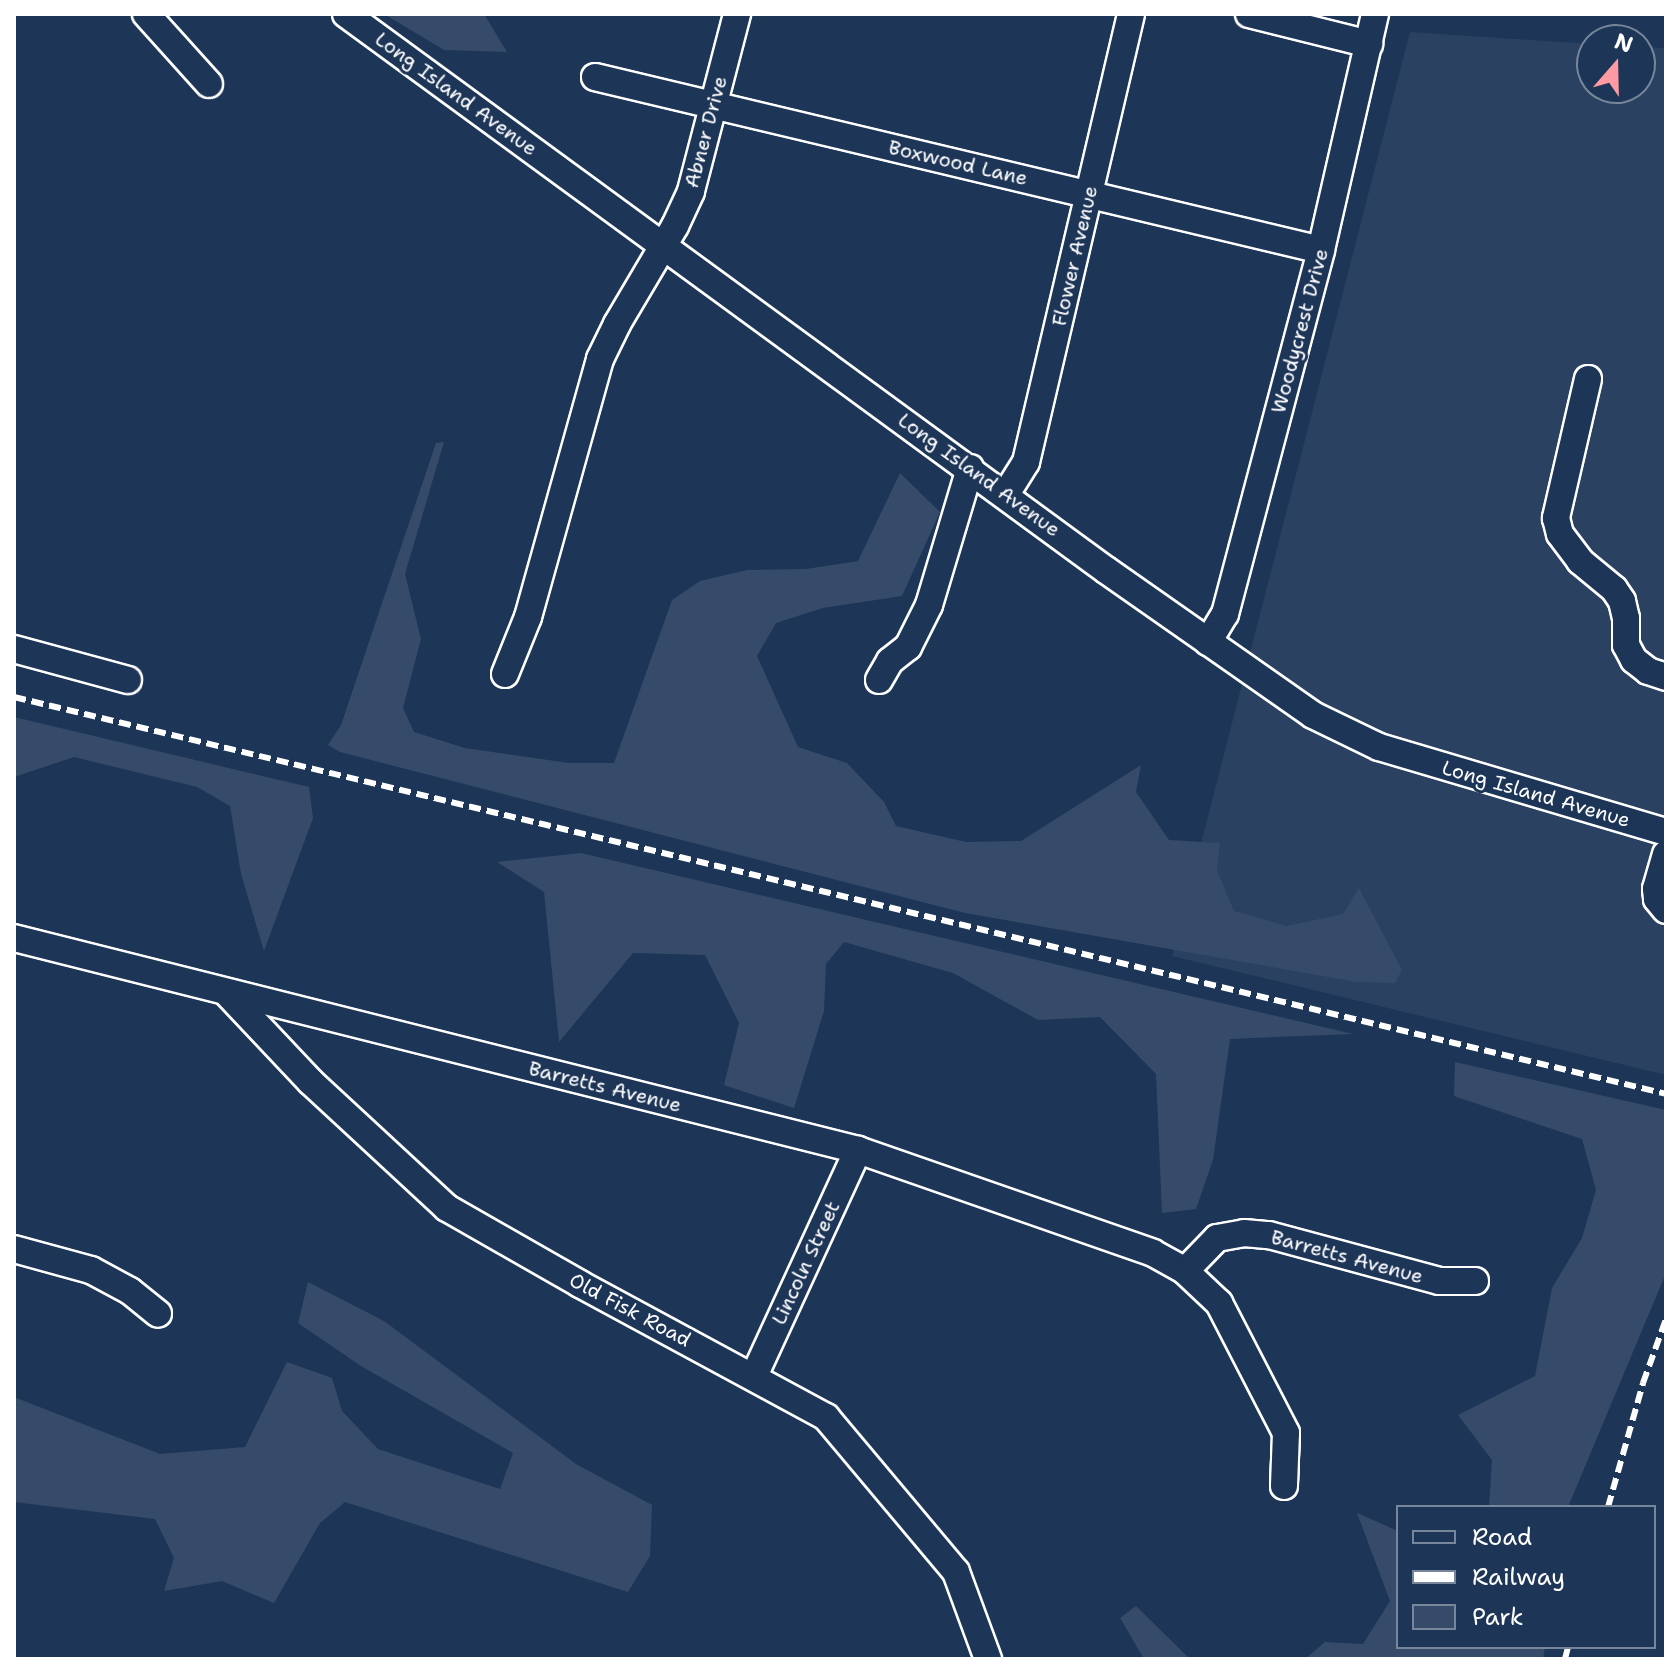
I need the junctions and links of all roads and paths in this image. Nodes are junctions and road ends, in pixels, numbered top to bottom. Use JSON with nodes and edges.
{"nodes":[{"id":1,"x":146,"y":14,"type":"edge"},
{"id":2,"x":346,"y":14,"type":"edge"},
{"id":3,"x":737,"y":14,"type":"edge"},
{"id":4,"x":1131,"y":14,"type":"edge"},
{"id":5,"x":1249,"y":14,"type":"edge"},
{"id":6,"x":1375,"y":14,"type":"edge"},
{"id":7,"x":1369,"y":44,"type":"junction"},
{"id":8,"x":595,"y":77,"type":"dead end"},
{"id":9,"x":209,"y":84,"type":"dead end"},
{"id":10,"x":715,"y":106,"type":"junction"},
{"id":11,"x":1090,"y":193,"type":"junction"},
{"id":12,"x":665,"y":245,"type":"junction"},
{"id":13,"x":1321,"y":250,"type":"junction"},
{"id":14,"x":1588,"y":379,"type":"dead end"},
{"id":15,"x":970,"y":468,"type":"junction"},
{"id":16,"x":1006,"y":494,"type":"junction"},
{"id":17,"x":1208,"y":642,"type":"junction"},
{"id":18,"x":14,"y":649,"type":"edge"},
{"id":19,"x":505,"y":674,"type":"dead end"},
{"id":20,"x":1666,"y":677,"type":"edge"},
{"id":21,"x":128,"y":680,"type":"dead end"},
{"id":22,"x":879,"y":680,"type":"dead end"},
{"id":23,"x":1666,"y":832,"type":"edge"},
{"id":24,"x":1666,"y":854,"type":"edge"},
{"id":25,"x":1666,"y":910,"type":"edge"},
{"id":26,"x":14,"y":938,"type":"edge"},
{"id":27,"x":227,"y":993,"type":"junction"},
{"id":28,"x":858,"y":1150,"type":"junction"},
{"id":29,"x":14,"y":1249,"type":"edge"},
{"id":30,"x":1185,"y":1271,"type":"junction"},
{"id":31,"x":1475,"y":1281,"type":"dead end"},
{"id":32,"x":158,"y":1314,"type":"dead end"},
{"id":33,"x":754,"y":1376,"type":"junction"},
{"id":34,"x":1284,"y":1486,"type":"dead end"},
{"id":35,"x":988,"y":1659,"type":"edge"}],
"edges":[{"from":1,"to":9,"type":"street"},
{"from":2,"to":12,"type":"street","name":"Long Island Avenue"},
{"from":3,"to":10,"type":"street","name":"Abner Drive"},
{"from":4,"to":11,"type":"street","name":"Flower Avenue"},
{"from":5,"to":7,"type":"street"},
{"from":6,"to":7,"type":"street","name":"Woodycrest Drive"},
{"from":7,"to":13,"type":"street","name":"Woodycrest Drive"},
{"from":8,"to":10,"type":"street","name":"Boxwood Lane"},
{"from":10,"to":11,"type":"street","name":"Boxwood Lane"},
{"from":10,"to":12,"type":"street","name":"Abner Drive"},
{"from":11,"to":13,"type":"street","name":"Boxwood Lane"},
{"from":11,"to":16,"type":"street","name":"Flower Avenue"},
{"from":12,"to":15,"type":"street","name":"Long Island Avenue"},
{"from":12,"to":19,"type":"street","name":"Abner Drive"},
{"from":13,"to":17,"type":"street","name":"Woodycrest Drive"},
{"from":14,"to":20,"type":"street"},
{"from":15,"to":16,"type":"street","name":"Long Island Avenue"},
{"from":15,"to":22,"type":"street"},
{"from":16,"to":17,"type":"street","name":"Long Island Avenue"},
{"from":17,"to":23,"type":"street","name":"Long Island Avenue"},
{"from":18,"to":21,"type":"street"},
{"from":24,"to":25,"type":"street"},
{"from":26,"to":27,"type":"street","name":"Barretts Avenue"},
{"from":27,"to":28,"type":"street","name":"Barretts Avenue"},
{"from":27,"to":33,"type":"street","name":"Old Fisk Road"},
{"from":28,"to":30,"type":"street","name":"Barretts Avenue"},
{"from":28,"to":33,"type":"street","name":"Lincoln Street"},
{"from":29,"to":32,"type":"street"},
{"from":30,"to":31,"type":"street","name":"Barretts Avenue"},
{"from":30,"to":34,"type":"street","name":"Barretts Avenue"},
{"from":33,"to":35,"type":"street","name":"Old Fisk Road"}]}
